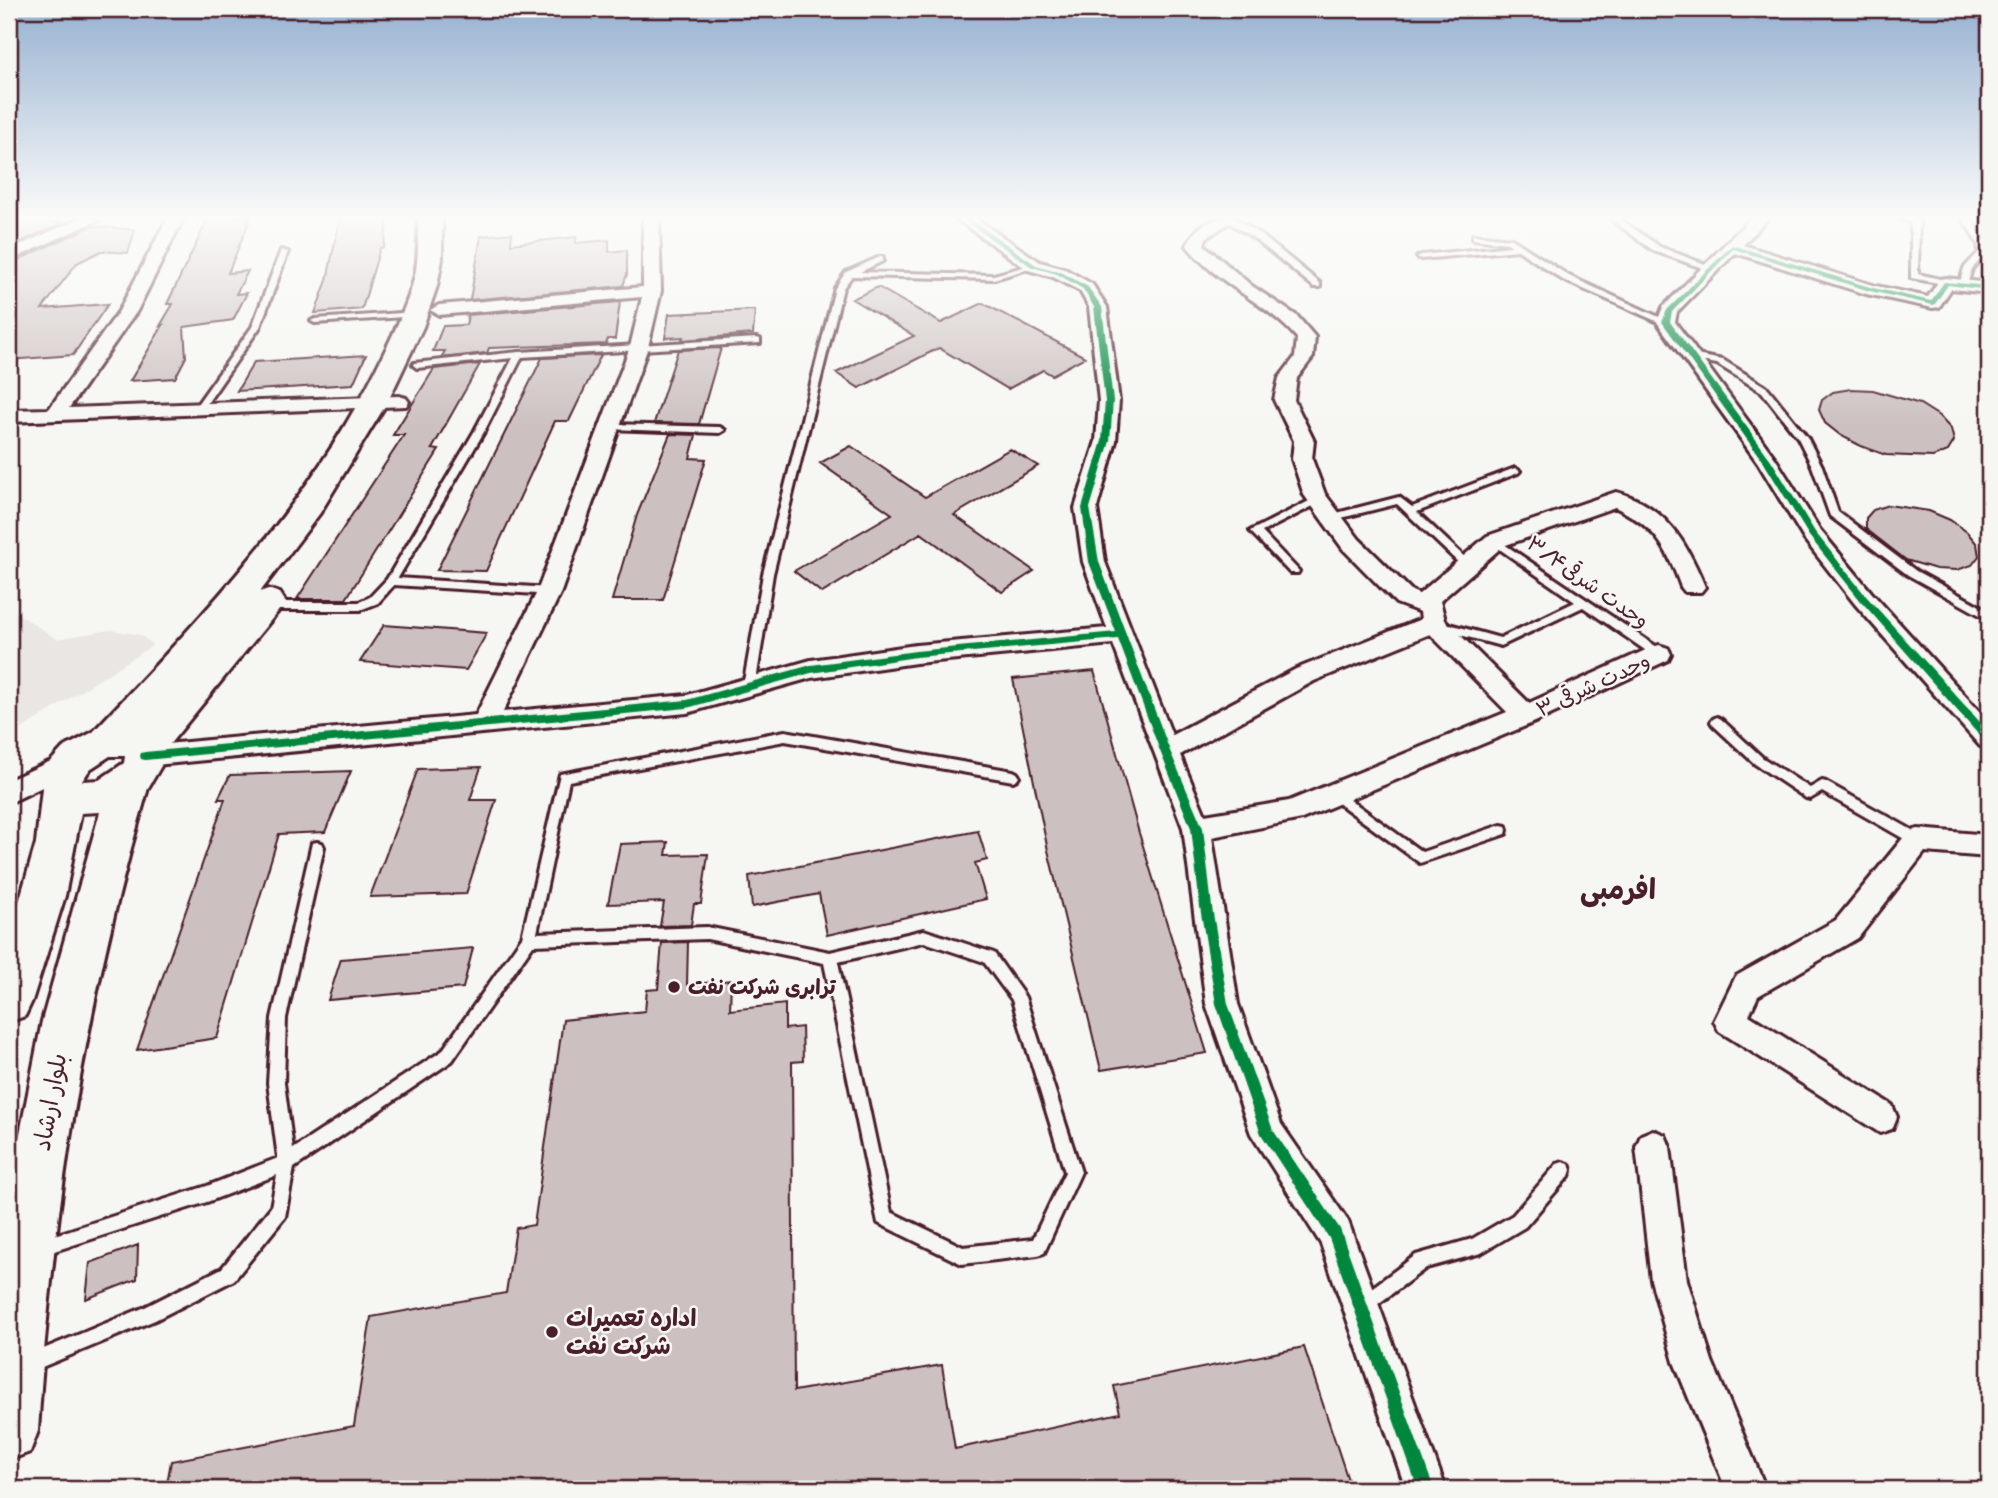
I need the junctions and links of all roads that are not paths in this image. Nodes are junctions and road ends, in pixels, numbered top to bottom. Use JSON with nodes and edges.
{"nodes":[{"id":1,"x":140,"y":287,"type":"edge"},
{"id":2,"x":271,"y":287,"type":"edge"},
{"id":3,"x":428,"y":287,"type":"edge"},
{"id":4,"x":440,"y":287,"type":"edge"},
{"id":5,"x":652,"y":287,"type":"edge"},
{"id":6,"x":840,"y":287,"type":"edge"},
{"id":7,"x":1084,"y":287,"type":"edge"},
{"id":8,"x":1242,"y":287,"type":"edge"},
{"id":9,"x":1586,"y":287,"type":"edge"},
{"id":10,"x":1693,"y":287,"type":"edge"},
{"id":11,"x":1862,"y":287,"type":"edge"},
{"id":12,"x":1952,"y":287,"type":"edge"},
{"id":13,"x":652,"y":291,"type":"junction"},
{"id":14,"x":427,"y":312,"type":"junction"},
{"id":15,"x":315,"y":321,"type":"dead end"},
{"id":16,"x":1666,"y":322,"type":"junction"},
{"id":17,"x":757,"y":341,"type":"dead end"},
{"id":18,"x":639,"y":347,"type":"junction"},
{"id":19,"x":519,"y":355,"type":"junction"},
{"id":20,"x":1691,"y":358,"type":"junction"},
{"id":21,"x":417,"y":365,"type":"junction"},
{"id":22,"x":388,"y":402,"type":"junction"},
{"id":23,"x":198,"y":410,"type":"junction"},
{"id":24,"x":9,"y":416,"type":"edge"},
{"id":25,"x":54,"y":416,"type":"junction"},
{"id":26,"x":612,"y":427,"type":"junction"},
{"id":27,"x":720,"y":430,"type":"dead end"},
{"id":28,"x":1515,"y":471,"type":"dead end"},
{"id":29,"x":1319,"y":499,"type":"junction"},
{"id":30,"x":1410,"y":511,"type":"junction"},
{"id":31,"x":1333,"y":517,"type":"junction"},
{"id":32,"x":1495,"y":541,"type":"junction"},
{"id":33,"x":1467,"y":565,"type":"junction"},
{"id":34,"x":1294,"y":571,"type":"dead end"},
{"id":35,"x":391,"y":581,"type":"junction"},
{"id":36,"x":1693,"y":587,"type":"dead end"},
{"id":37,"x":549,"y":592,"type":"junction"},
{"id":38,"x":1584,"y":602,"type":"junction"},
{"id":39,"x":264,"y":606,"type":"junction"},
{"id":40,"x":1432,"y":616,"type":"junction"},
{"id":41,"x":1989,"y":617,"type":"edge"},
{"id":42,"x":1122,"y":635,"type":"junction"},
{"id":43,"x":1659,"y":654,"type":"joint"},
{"id":44,"x":749,"y":687,"type":"junction"},
{"id":45,"x":1527,"y":715,"type":"junction"},
{"id":46,"x":486,"y":721,"type":"junction"},
{"id":47,"x":1717,"y":722,"type":"dead end"},
{"id":48,"x":1989,"y":738,"type":"edge"},
{"id":49,"x":1164,"y":751,"type":"junction"},
{"id":50,"x":132,"y":756,"type":"junction"},
{"id":51,"x":68,"y":774,"type":"junction"},
{"id":52,"x":1013,"y":776,"type":"dead end"},
{"id":53,"x":9,"y":792,"type":"edge"},
{"id":54,"x":1333,"y":793,"type":"junction"},
{"id":55,"x":1198,"y":828,"type":"junction"},
{"id":56,"x":1500,"y":830,"type":"dead end"},
{"id":57,"x":1918,"y":840,"type":"junction"},
{"id":58,"x":1989,"y":846,"type":"edge"},
{"id":59,"x":317,"y":847,"type":"dead end"},
{"id":60,"x":46,"y":891,"type":"junction"},
{"id":61,"x":9,"y":938,"type":"edge"},
{"id":62,"x":528,"y":939,"type":"junction"},
{"id":63,"x":830,"y":958,"type":"junction"},
{"id":64,"x":9,"y":1001,"type":"edge"},
{"id":65,"x":1880,"y":1117,"type":"dead end"},
{"id":66,"x":1653,"y":1147,"type":"dead end"},
{"id":67,"x":287,"y":1163,"type":"junction"},
{"id":68,"x":1563,"y":1170,"type":"dead end"},
{"id":69,"x":25,"y":1253,"type":"junction"},
{"id":70,"x":1361,"y":1306,"type":"junction"},
{"id":71,"x":12,"y":1341,"type":"edge"},
{"id":72,"x":9,"y":1431,"type":"edge"},
{"id":73,"x":1426,"y":1489,"type":"edge"},
{"id":74,"x":1746,"y":1489,"type":"edge"}],
"edges":[{"from":1,"to":25,"type":"street"},
{"from":2,"to":23,"type":"lane"},
{"from":3,"to":14,"type":"main road"},
{"from":4,"to":14,"type":"main road"},
{"from":5,"to":13,"type":"street"},
{"from":6,"to":44,"type":"lane"},
{"from":7,"to":42,"type":"street"},
{"from":8,"to":29,"type":"street"},
{"from":9,"to":16,"type":"lane"},
{"from":10,"to":16,"type":"street"},
{"from":11,"to":12,"type":"street"},
{"from":13,"to":14,"type":"street"},
{"from":13,"to":18,"type":"street"},
{"from":14,"to":15,"type":"lane"},
{"from":14,"to":21,"type":"main road"},
{"from":14,"to":22,"type":"main road"},
{"from":16,"to":20,"type":"street"},
{"from":17,"to":18,"type":"lane"},
{"from":18,"to":19,"type":"lane"},
{"from":18,"to":26,"type":"street"},
{"from":19,"to":21,"type":"lane"},
{"from":19,"to":35,"type":"lane"},
{"from":20,"to":41,"type":"lane"},
{"from":20,"to":48,"type":"street"},
{"from":21,"to":22,"type":"main road"},
{"from":22,"to":23,"type":"street"},
{"from":22,"to":39,"type":"main road"},
{"from":22,"to":50,"type":"main road"},
{"from":23,"to":25,"type":"street"},
{"from":24,"to":25,"type":"street"},
{"from":26,"to":27,"type":"lane"},
{"from":26,"to":37,"type":"street"},
{"from":28,"to":30,"type":"lane"},
{"from":29,"to":31,"type":"street"},
{"from":29,"to":34,"type":"lane"},
{"from":30,"to":31,"type":"lane"},
{"from":30,"to":33,"type":"lane"},
{"from":31,"to":40,"type":"street"},
{"from":32,"to":33,"type":"street"},
{"from":32,"to":36,"type":"street"},
{"from":32,"to":38,"type":"lane","name":"وحدت شرقی۳/۴"},
{"from":33,"to":40,"type":"street"},
{"from":35,"to":37,"type":"lane"},
{"from":35,"to":39,"type":"lane"},
{"from":37,"to":46,"type":"street"},
{"from":38,"to":40,"type":"lane"},
{"from":38,"to":43,"type":"lane","name":"وحدت شرقی۳/۴"},
{"from":39,"to":50,"type":"main road"},
{"from":40,"to":45,"type":"street"},
{"from":40,"to":49,"type":"street"},
{"from":42,"to":44,"type":"street"},
{"from":42,"to":49,"type":"street"},
{"from":43,"to":45,"type":"street","name":"وحدت شرقی ۳"},
{"from":44,"to":46,"type":"street"},
{"from":45,"to":54,"type":"street","name":"وحدت شرقی ۳"},
{"from":46,"to":50,"type":"street"},
{"from":47,"to":57,"type":"lane"},
{"from":49,"to":55,"type":"street"},
{"from":50,"to":51,"type":"main road"},
{"from":50,"to":69,"type":"main road","name":"بلوار ارشاد"},
{"from":51,"to":53,"type":"street"},
{"from":51,"to":60,"type":"main road"},
{"from":52,"to":62,"type":"lane"},
{"from":54,"to":55,"type":"street","name":"وحدت شرقی ۳"},
{"from":54,"to":56,"type":"lane"},
{"from":55,"to":70,"type":"street"},
{"from":57,"to":58,"type":"street"},
{"from":57,"to":65,"type":"street"},
{"from":59,"to":67,"type":"lane"},
{"from":60,"to":61,"type":"street"},
{"from":60,"to":64,"type":"main road"},
{"from":62,"to":63,"type":"lane"},
{"from":62,"to":67,"type":"lane"},
{"from":63,"to":63,"type":"lane"},
{"from":66,"to":74,"type":"street"},
{"from":67,"to":69,"type":"lane"},
{"from":67,"to":71,"type":"lane"},
{"from":68,"to":70,"type":"lane"},
{"from":69,"to":71,"type":"main road","name":"بلوار ارشاد"},
{"from":70,"to":73,"type":"street"},
{"from":71,"to":72,"type":"main road","name":"بلوار ارشاد"}]}
